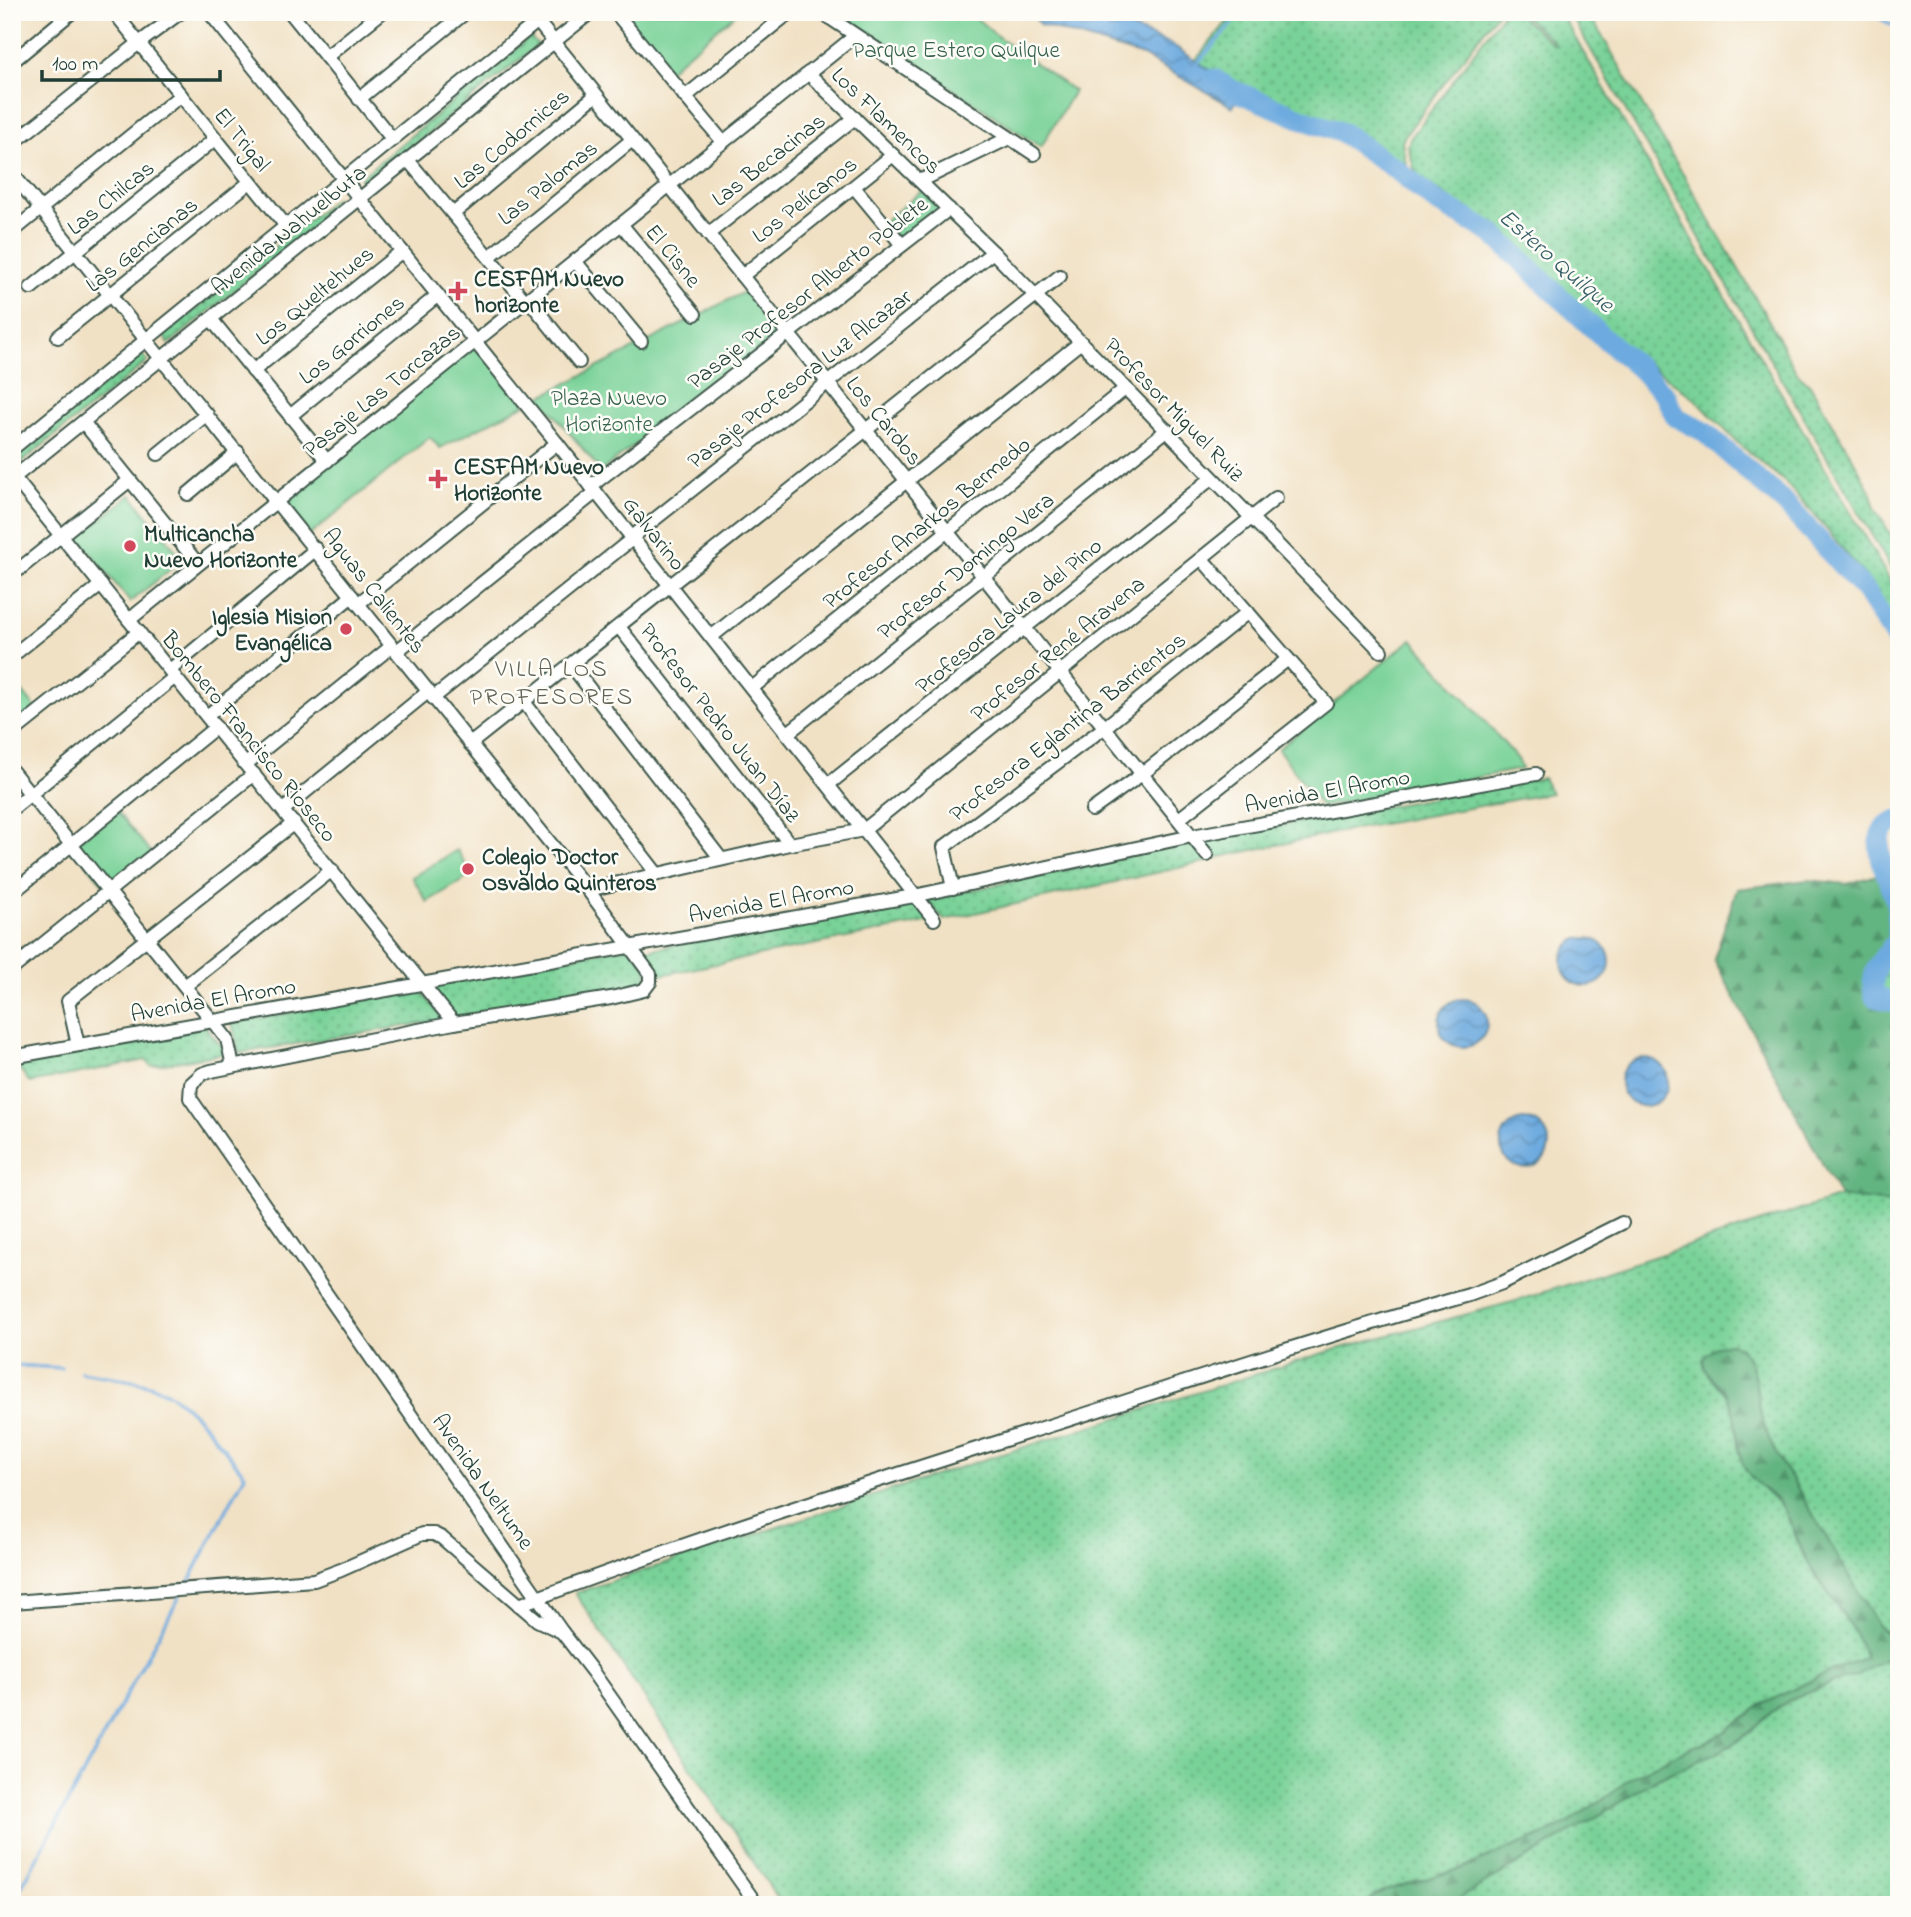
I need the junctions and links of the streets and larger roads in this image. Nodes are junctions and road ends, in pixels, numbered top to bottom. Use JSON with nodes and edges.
{"nodes":[{"id":1,"x":72,"y":12,"type":"edge"},
{"id":2,"x":114,"y":12,"type":"edge"},
{"id":3,"x":181,"y":12,"type":"edge"},
{"id":4,"x":209,"y":12,"type":"edge"},
{"id":5,"x":382,"y":12,"type":"edge"},
{"id":6,"x":467,"y":12,"type":"edge"},
{"id":7,"x":549,"y":12,"type":"edge"},
{"id":8,"x":591,"y":12,"type":"edge"},
{"id":9,"x":615,"y":12,"type":"edge"},
{"id":10,"x":790,"y":12,"type":"edge"},
{"id":11,"x":821,"y":12,"type":"edge"},
{"id":12,"x":292,"y":13,"type":"edge"},
{"id":13,"x":534,"y":17,"type":"edge"},
{"id":14,"x":855,"y":36,"type":"junction"},
{"id":15,"x":554,"y":42,"type":"junction"},
{"id":16,"x":139,"y":43,"type":"junction"},
{"id":17,"x":326,"y":57,"type":"junction"},
{"id":18,"x":12,"y":61,"type":"edge"},
{"id":19,"x":808,"y":74,"type":"junction"},
{"id":20,"x":181,"y":95,"type":"junction"},
{"id":21,"x":596,"y":95,"type":"junction"},
{"id":22,"x":685,"y":97,"type":"junction"},
{"id":23,"x":359,"y":99,"type":"junction"},
{"id":24,"x":855,"y":118,"type":"junction"},
{"id":25,"x":1009,"y":138,"type":"junction"},
{"id":26,"x":215,"y":139,"type":"junction"},
{"id":27,"x":393,"y":140,"type":"junction"},
{"id":28,"x":632,"y":140,"type":"junction"},
{"id":29,"x":723,"y":142,"type":"junction"},
{"id":30,"x":12,"y":144,"type":"edge"},
{"id":31,"x":1034,"y":154,"type":"dead end"},
{"id":32,"x":893,"y":155,"type":"junction"},
{"id":33,"x":408,"y":160,"type":"junction"},
{"id":34,"x":12,"y":173,"type":"edge"},
{"id":35,"x":345,"y":179,"type":"junction"},
{"id":36,"x":919,"y":181,"type":"junction"},
{"id":37,"x":250,"y":183,"type":"junction"},
{"id":38,"x":669,"y":185,"type":"junction"},
{"id":39,"x":853,"y":187,"type":"junction"},
{"id":40,"x":360,"y":198,"type":"junction"},
{"id":41,"x":937,"y":198,"type":"joint"},
{"id":42,"x":41,"y":209,"type":"junction"},
{"id":43,"x":949,"y":209,"type":"junction"},
{"id":44,"x":453,"y":214,"type":"junction"},
{"id":45,"x":621,"y":224,"type":"junction"},
{"id":46,"x":286,"y":226,"type":"junction"},
{"id":47,"x":12,"y":232,"type":"edge"},
{"id":48,"x":708,"y":234,"type":"junction"},
{"id":49,"x":902,"y":245,"type":"junction"},
{"id":50,"x":402,"y":251,"type":"junction"},
{"id":51,"x":75,"y":252,"type":"junction"},
{"id":52,"x":993,"y":252,"type":"junction"},
{"id":53,"x":489,"y":257,"type":"junction"},
{"id":54,"x":575,"y":261,"type":"junction"},
{"id":55,"x":741,"y":276,"type":"junction"},
{"id":56,"x":1060,"y":276,"type":"dead end"},
{"id":57,"x":32,"y":288,"type":"dead end"},
{"id":58,"x":110,"y":295,"type":"junction"},
{"id":59,"x":439,"y":296,"type":"junction"},
{"id":60,"x":1037,"y":297,"type":"junction"},
{"id":61,"x":526,"y":300,"type":"junction"},
{"id":62,"x":695,"y":314,"type":"dead end"},
{"id":63,"x":211,"y":319,"type":"junction"},
{"id":64,"x":789,"y":334,"type":"junction"},
{"id":65,"x":58,"y":337,"type":"dead end"},
{"id":66,"x":147,"y":339,"type":"junction"},
{"id":67,"x":475,"y":341,"type":"junction"},
{"id":68,"x":641,"y":341,"type":"dead end"},
{"id":69,"x":1081,"y":342,"type":"junction"},
{"id":70,"x":162,"y":358,"type":"junction"},
{"id":71,"x":579,"y":362,"type":"dead end"},
{"id":72,"x":253,"y":371,"type":"junction"},
{"id":73,"x":828,"y":383,"type":"junction"},
{"id":74,"x":1126,"y":388,"type":"junction"},
{"id":75,"x":207,"y":414,"type":"junction"},
{"id":76,"x":290,"y":416,"type":"junction"},
{"id":77,"x":83,"y":422,"type":"junction"},
{"id":78,"x":1167,"y":430,"type":"junction"},
{"id":79,"x":867,"y":431,"type":"junction"},
{"id":80,"x":557,"y":443,"type":"junction"},
{"id":81,"x":12,"y":449,"type":"edge"},
{"id":82,"x":238,"y":452,"type":"junction"},
{"id":83,"x":158,"y":454,"type":"dead end"},
{"id":84,"x":327,"y":461,"type":"junction"},
{"id":85,"x":13,"y":477,"type":"edge"},
{"id":86,"x":1212,"y":478,"type":"junction"},
{"id":87,"x":130,"y":480,"type":"junction"},
{"id":88,"x":907,"y":481,"type":"junction"},
{"id":89,"x":593,"y":489,"type":"junction"},
{"id":90,"x":188,"y":494,"type":"dead end"},
{"id":91,"x":1276,"y":498,"type":"dead end"},
{"id":92,"x":277,"y":501,"type":"junction"},
{"id":93,"x":1252,"y":519,"type":"junction"},
{"id":94,"x":947,"y":531,"type":"junction"},
{"id":95,"x":61,"y":536,"type":"junction"},
{"id":96,"x":631,"y":538,"type":"junction"},
{"id":97,"x":316,"y":549,"type":"junction"},
{"id":98,"x":1202,"y":559,"type":"junction"},
{"id":99,"x":198,"y":564,"type":"junction"},
{"id":100,"x":12,"y":575,"type":"edge"},
{"id":101,"x":984,"y":577,"type":"junction"},
{"id":102,"x":101,"y":585,"type":"junction"},
{"id":103,"x":670,"y":586,"type":"junction"},
{"id":104,"x":356,"y":599,"type":"junction"},
{"id":105,"x":1248,"y":612,"type":"junction"},
{"id":106,"x":130,"y":620,"type":"junction"},
{"id":107,"x":620,"y":626,"type":"junction"},
{"id":108,"x":1025,"y":628,"type":"junction"},
{"id":109,"x":139,"y":632,"type":"junction"},
{"id":110,"x":711,"y":637,"type":"junction"},
{"id":111,"x":394,"y":648,"type":"junction"},
{"id":112,"x":1381,"y":651,"type":"dead end"},
{"id":113,"x":12,"y":656,"type":"edge"},
{"id":114,"x":1288,"y":659,"type":"junction"},
{"id":115,"x":571,"y":665,"type":"junction"},
{"id":116,"x":1060,"y":671,"type":"junction"},
{"id":117,"x":172,"y":673,"type":"junction"},
{"id":118,"x":752,"y":688,"type":"junction"},
{"id":119,"x":431,"y":695,"type":"junction"},
{"id":120,"x":524,"y":702,"type":"junction"},
{"id":121,"x":207,"y":716,"type":"junction"},
{"id":122,"x":216,"y":727,"type":"junction"},
{"id":123,"x":1105,"y":727,"type":"junction"},
{"id":124,"x":12,"y":733,"type":"edge"},
{"id":125,"x":788,"y":733,"type":"junction"},
{"id":126,"x":470,"y":744,"type":"junction"},
{"id":127,"x":250,"y":769,"type":"junction"},
{"id":128,"x":12,"y":771,"type":"edge"},
{"id":129,"x":1142,"y":774,"type":"junction"},
{"id":130,"x":1536,"y":774,"type":"dead end"},
{"id":131,"x":829,"y":784,"type":"junction"},
{"id":132,"x":31,"y":794,"type":"junction"},
{"id":133,"x":12,"y":809,"type":"edge"},
{"id":134,"x":283,"y":810,"type":"junction"},
{"id":135,"x":1092,"y":810,"type":"dead end"},
{"id":136,"x":1179,"y":819,"type":"junction"},
{"id":137,"x":294,"y":823,"type":"junction"},
{"id":138,"x":864,"y":830,"type":"junction"},
{"id":139,"x":1192,"y":836,"type":"junction"},
{"id":140,"x":790,"y":844,"type":"junction"},
{"id":141,"x":72,"y":845,"type":"junction"},
{"id":142,"x":1208,"y":855,"type":"dead end"},
{"id":143,"x":722,"y":859,"type":"junction"},
{"id":144,"x":332,"y":870,"type":"junction"},
{"id":145,"x":657,"y":874,"type":"junction"},
{"id":146,"x":953,"y":888,"type":"junction"},
{"id":147,"x":588,"y":890,"type":"junction"},
{"id":148,"x":110,"y":892,"type":"junction"},
{"id":149,"x":12,"y":893,"type":"edge"},
{"id":150,"x":914,"y":896,"type":"junction"},
{"id":151,"x":934,"y":919,"type":"dead end"},
{"id":152,"x":148,"y":939,"type":"junction"},
{"id":153,"x":630,"y":946,"type":"junction"},
{"id":154,"x":12,"y":969,"type":"edge"},
{"id":155,"x":424,"y":984,"type":"junction"},
{"id":156,"x":184,"y":986,"type":"junction"},
{"id":157,"x":212,"y":1020,"type":"junction"},
{"id":158,"x":454,"y":1023,"type":"junction"},
{"id":159,"x":78,"y":1045,"type":"junction"},
{"id":160,"x":12,"y":1057,"type":"edge"},
{"id":161,"x":233,"y":1066,"type":"junction"},
{"id":162,"x":1622,"y":1223,"type":"dead end"},
{"id":163,"x":539,"y":1597,"type":"junction"},
{"id":164,"x":12,"y":1602,"type":"edge"},
{"id":165,"x":519,"y":1605,"type":"junction"},
{"id":166,"x":562,"y":1632,"type":"junction"},
{"id":167,"x":757,"y":1905,"type":"edge"}],
"edges":[{"from":1,"to":18,"type":"street"},
{"from":2,"to":16,"type":"street","name":"El Trigal"},
{"from":3,"to":16,"type":"street"},
{"from":4,"to":35,"type":"street","name":"Galvarino"},
{"from":5,"to":17,"type":"street"},
{"from":6,"to":23,"type":"street"},
{"from":7,"to":13,"type":"street","name":"Avenida Nahuelbuta"},
{"from":8,"to":15,"type":"street","name":"Avenida Nahuelbuta"},
{"from":9,"to":22,"type":"street"},
{"from":10,"to":22,"type":"street"},
{"from":11,"to":14,"type":"street"},
{"from":12,"to":17,"type":"street"},
{"from":13,"to":15,"type":"street","name":"Los Cardos"},
{"from":13,"to":27,"type":"street","name":"Avenida Nahuelbuta"},
{"from":14,"to":19,"type":"street","name":"Pasaje Las Torcazas"},
{"from":14,"to":25,"type":"street"},
{"from":15,"to":21,"type":"street","name":"Los Cardos"},
{"from":15,"to":33,"type":"street","name":"Avenida Nahuelbuta"},
{"from":16,"to":20,"type":"street","name":"El Trigal"},
{"from":16,"to":30,"type":"street"},
{"from":17,"to":23,"type":"street"},
{"from":19,"to":24,"type":"street","name":"Los Flamencos"},
{"from":19,"to":29,"type":"street","name":"Pasaje Las Torcazas"},
{"from":20,"to":26,"type":"street","name":"El Trigal"},
{"from":20,"to":42,"type":"street"},
{"from":21,"to":28,"type":"street","name":"Los Cardos"},
{"from":21,"to":44,"type":"street","name":"Las Codornices"},
{"from":22,"to":29,"type":"street"},
{"from":23,"to":27,"type":"street"},
{"from":24,"to":32,"type":"street","name":"Los Flamencos"},
{"from":24,"to":48,"type":"street","name":"Las Becacinas"},
{"from":25,"to":31,"type":"street"},
{"from":25,"to":36,"type":"street"},
{"from":26,"to":37,"type":"street","name":"El Trigal"},
{"from":26,"to":51,"type":"street","name":"Las Chilcas"},
{"from":27,"to":35,"type":"street","name":"Avenida Nahuelbuta"},
{"from":28,"to":38,"type":"street","name":"Los Cardos"},
{"from":28,"to":53,"type":"street","name":"Las Palomas"},
{"from":29,"to":38,"type":"street","name":"Pasaje Las Torcazas"},
{"from":32,"to":36,"type":"street","name":"Los Flamencos"},
{"from":32,"to":39,"type":"street","name":"Los Pelícanos"},
{"from":33,"to":40,"type":"street","name":"Avenida Nahuelbuta"},
{"from":33,"to":44,"type":"street"},
{"from":34,"to":42,"type":"street","name":"Aguas Calientes"},
{"from":35,"to":40,"type":"street","name":"Galvarino"},
{"from":35,"to":46,"type":"street","name":"Avenida Nahuelbuta"},
{"from":36,"to":41,"type":"street","name":"Los Flamencos"},
{"from":37,"to":46,"type":"street","name":"El Trigal"},
{"from":37,"to":58,"type":"street","name":"Las Gencianas"},
{"from":38,"to":45,"type":"street","name":"Pasaje Las Torcazas"},
{"from":38,"to":48,"type":"street","name":"Los Cardos"},
{"from":39,"to":49,"type":"street"},
{"from":39,"to":55,"type":"street","name":"Los Pelícanos"},
{"from":40,"to":50,"type":"street","name":"Galvarino"},
{"from":40,"to":63,"type":"street","name":"Avenida Nahuelbuta"},
{"from":41,"to":43,"type":"street","name":"Profesor Miguel Ruiz"},
{"from":42,"to":47,"type":"street"},
{"from":42,"to":51,"type":"street","name":"Aguas Calientes"},
{"from":43,"to":49,"type":"street","name":"Pasaje Profesor Alberto Poblete"},
{"from":43,"to":52,"type":"street","name":"Profesor Miguel Ruiz"},
{"from":44,"to":53,"type":"street"},
{"from":45,"to":54,"type":"street","name":"Pasaje Las Torcazas"},
{"from":45,"to":62,"type":"street","name":"El Cisne"},
{"from":46,"to":66,"type":"street","name":"Avenida Nahuelbuta"},
{"from":48,"to":55,"type":"street","name":"Los Cardos"},
{"from":49,"to":64,"type":"street","name":"Pasaje Profesor Alberto Poblete"},
{"from":50,"to":59,"type":"street","name":"Galvarino"},
{"from":50,"to":72,"type":"street","name":"Los Queltehues"},
{"from":51,"to":57,"type":"street","name":"Las Chilcas"},
{"from":51,"to":58,"type":"street","name":"Aguas Calientes"},
{"from":52,"to":60,"type":"street","name":"Profesor Miguel Ruiz"},
{"from":52,"to":73,"type":"street","name":"Pasaje Profesora Luz Alcazar"},
{"from":53,"to":61,"type":"street"},
{"from":54,"to":61,"type":"street","name":"Pasaje Las Torcazas"},
{"from":54,"to":68,"type":"street"},
{"from":55,"to":64,"type":"street","name":"Los Cardos"},
{"from":56,"to":60,"type":"street"},
{"from":58,"to":65,"type":"street","name":"Las Gencianas"},
{"from":58,"to":66,"type":"street","name":"Aguas Calientes"},
{"from":59,"to":67,"type":"street","name":"Galvarino"},
{"from":59,"to":76,"type":"street","name":"Los Gorriones"},
{"from":60,"to":69,"type":"street","name":"Profesor Miguel Ruiz"},
{"from":60,"to":79,"type":"street"},
{"from":61,"to":67,"type":"street","name":"Pasaje Las Torcazas"},
{"from":61,"to":71,"type":"street"},
{"from":63,"to":70,"type":"street","name":"Avenida Nahuelbuta"},
{"from":63,"to":72,"type":"street"},
{"from":64,"to":73,"type":"street","name":"Los Cardos"},
{"from":64,"to":89,"type":"street","name":"Pasaje Profesor Alberto Poblete"},
{"from":66,"to":70,"type":"street","name":"Aguas Calientes"},
{"from":66,"to":81,"type":"street","name":"Avenida Nahuelbuta"},
{"from":67,"to":80,"type":"street","name":"Galvarino"},
{"from":67,"to":84,"type":"street","name":"Pasaje Las Torcazas"},
{"from":69,"to":74,"type":"street","name":"Profesor Miguel Ruiz"},
{"from":69,"to":88,"type":"street"},
{"from":70,"to":75,"type":"street","name":"Aguas Calientes"},
{"from":70,"to":77,"type":"street","name":"Avenida Nahuelbuta"},
{"from":72,"to":76,"type":"street"},
{"from":73,"to":79,"type":"street","name":"Los Cardos"},
{"from":73,"to":96,"type":"street","name":"Pasaje Profesora Luz Alcazar"},
{"from":74,"to":78,"type":"street","name":"Profesor Miguel Ruiz"},
{"from":74,"to":94,"type":"street","name":"Profesor Anarkos Bermedo"},
{"from":75,"to":82,"type":"street","name":"Aguas Calientes"},
{"from":75,"to":83,"type":"street"},
{"from":76,"to":84,"type":"street"},
{"from":77,"to":85,"type":"street","name":"Avenida Nahuelbuta"},
{"from":77,"to":87,"type":"street"},
{"from":78,"to":86,"type":"street","name":"Profesor Miguel Ruiz"},
{"from":78,"to":101,"type":"street","name":"Profesor Domingo Vera"},
{"from":79,"to":88,"type":"street","name":"Los Cardos"},
{"from":79,"to":103,"type":"street"},
{"from":80,"to":89,"type":"street","name":"Galvarino"},
{"from":80,"to":104,"type":"street"},
{"from":82,"to":90,"type":"street"},
{"from":82,"to":92,"type":"street","name":"Aguas Calientes"},
{"from":84,"to":92,"type":"street","name":"Pasaje Las Torcazas"},
{"from":85,"to":95,"type":"street","name":"Bombero Francisco Rioseco"},
{"from":86,"to":93,"type":"street","name":"Profesor Miguel Ruiz"},
{"from":86,"to":108,"type":"street","name":"Profesora Laura del Pino"},
{"from":87,"to":95,"type":"street"},
{"from":87,"to":99,"type":"street"},
{"from":88,"to":94,"type":"street","name":"Los Cardos"},
{"from":88,"to":110,"type":"street"},
{"from":89,"to":96,"type":"street","name":"Galvarino"},
{"from":89,"to":111,"type":"street","name":"Pasaje Profesor Alberto Poblete"},
{"from":91,"to":93,"type":"street","name":"Profesor René Aravena"},
{"from":92,"to":97,"type":"street","name":"Aguas Calientes"},
{"from":92,"to":99,"type":"street","name":"Pasaje Las Torcazas"},
{"from":93,"to":98,"type":"street","name":"Profesor René Aravena"},
{"from":93,"to":112,"type":"street","name":"Profesor Miguel Ruiz"},
{"from":94,"to":101,"type":"street","name":"Los Cardos"},
{"from":94,"to":118,"type":"street","name":"Profesor Anarkos Bermedo"},
{"from":95,"to":100,"type":"street"},
{"from":95,"to":102,"type":"street","name":"Bombero Francisco Rioseco"},
{"from":96,"to":103,"type":"street","name":"Galvarino"},
{"from":96,"to":119,"type":"street","name":"Pasaje Profesora Luz Alcazar"},
{"from":97,"to":104,"type":"street","name":"Aguas Calientes"},
{"from":97,"to":117,"type":"street"},
{"from":98,"to":105,"type":"street"},
{"from":98,"to":116,"type":"street","name":"Profesor René Aravena"},
{"from":99,"to":106,"type":"street","name":"Pasaje Las Torcazas"},
{"from":101,"to":108,"type":"street","name":"Los Cardos"},
{"from":101,"to":125,"type":"street","name":"Profesor Domingo Vera"},
{"from":102,"to":106,"type":"street","name":"Bombero Francisco Rioseco"},
{"from":102,"to":113,"type":"street"},
{"from":103,"to":107,"type":"street"},
{"from":103,"to":110,"type":"street","name":"Galvarino"},
{"from":104,"to":111,"type":"street","name":"Aguas Calientes"},
{"from":104,"to":121,"type":"street"},
{"from":105,"to":114,"type":"street"},
{"from":105,"to":123,"type":"street","name":"Profesora Eglantina Barrientos"},
{"from":106,"to":109,"type":"street","name":"Bombero Francisco Rioseco"},
{"from":107,"to":115,"type":"street"},
{"from":107,"to":140,"type":"street","name":"Profesor Pedro Juan Díaz"},
{"from":108,"to":116,"type":"street","name":"Los Cardos"},
{"from":108,"to":131,"type":"street","name":"Profesora Laura del Pino"},
{"from":109,"to":117,"type":"street","name":"Bombero Francisco Rioseco"},
{"from":109,"to":124,"type":"street"},
{"from":110,"to":118,"type":"street","name":"Galvarino"},
{"from":111,"to":119,"type":"street","name":"Aguas Calientes"},
{"from":111,"to":127,"type":"street","name":"Pasaje Profesor Alberto Poblete"},
{"from":114,"to":129,"type":"street"},
{"from":114,"to":136,"type":"street"},
{"from":115,"to":120,"type":"street"},
{"from":115,"to":143,"type":"street"},
{"from":116,"to":123,"type":"street","name":"Los Cardos"},
{"from":116,"to":138,"type":"street","name":"Profesor René Aravena"},
{"from":117,"to":121,"type":"street","name":"Bombero Francisco Rioseco"},
{"from":117,"to":132,"type":"street"},
{"from":118,"to":125,"type":"street","name":"Galvarino"},
{"from":119,"to":126,"type":"street","name":"Aguas Calientes"},
{"from":119,"to":134,"type":"street","name":"Pasaje Profesora Luz Alcazar"},
{"from":120,"to":126,"type":"street"},
{"from":120,"to":145,"type":"street"},
{"from":121,"to":122,"type":"street","name":"Bombero Francisco Rioseco"},
{"from":122,"to":127,"type":"street","name":"Bombero Francisco Rioseco"},
{"from":122,"to":141,"type":"street"},
{"from":123,"to":129,"type":"street","name":"Los Cardos"},
{"from":123,"to":146,"type":"street","name":"Profesora Eglantina Barrientos"},
{"from":125,"to":131,"type":"street","name":"Galvarino"},
{"from":126,"to":147,"type":"street","name":"Aguas Calientes"},
{"from":127,"to":134,"type":"street","name":"Bombero Francisco Rioseco"},
{"from":127,"to":148,"type":"street","name":"Pasaje Profesor Alberto Poblete"},
{"from":128,"to":132,"type":"street"},
{"from":129,"to":135,"type":"street"},
{"from":129,"to":136,"type":"street","name":"Los Cardos"},
{"from":130,"to":139,"type":"street","name":"Avenida El Aromo"},
{"from":131,"to":138,"type":"street","name":"Galvarino"},
{"from":132,"to":133,"type":"street"},
{"from":132,"to":141,"type":"street"},
{"from":134,"to":137,"type":"street","name":"Bombero Francisco Rioseco"},
{"from":136,"to":139,"type":"street","name":"Los Cardos"},
{"from":137,"to":144,"type":"street","name":"Bombero Francisco Rioseco"},
{"from":137,"to":152,"type":"street"},
{"from":138,"to":140,"type":"street"},
{"from":138,"to":150,"type":"street","name":"Galvarino"},
{"from":139,"to":142,"type":"street","name":"Los Cardos"},
{"from":139,"to":146,"type":"street","name":"Avenida El Aromo"},
{"from":140,"to":143,"type":"street"},
{"from":141,"to":148,"type":"street"},
{"from":141,"to":149,"type":"street"},
{"from":143,"to":145,"type":"street"},
{"from":144,"to":155,"type":"street","name":"Bombero Francisco Rioseco"},
{"from":144,"to":156,"type":"street"},
{"from":145,"to":147,"type":"street"},
{"from":146,"to":150,"type":"street","name":"Avenida El Aromo"},
{"from":147,"to":153,"type":"street","name":"Aguas Calientes"},
{"from":148,"to":152,"type":"street"},
{"from":148,"to":154,"type":"street","name":"Pasaje Profesor Alberto Poblete"},
{"from":150,"to":151,"type":"street","name":"Galvarino"},
{"from":150,"to":153,"type":"street","name":"Avenida El Aromo"},
{"from":152,"to":156,"type":"street"},
{"from":152,"to":159,"type":"street"},
{"from":153,"to":155,"type":"street","name":"Avenida El Aromo"},
{"from":153,"to":158,"type":"street","name":"Aguas Calientes"},
{"from":155,"to":157,"type":"street","name":"Avenida El Aromo"},
{"from":155,"to":158,"type":"street","name":"Bombero Francisco Rioseco"},
{"from":156,"to":157,"type":"street"},
{"from":157,"to":159,"type":"street","name":"Avenida El Aromo"},
{"from":157,"to":161,"type":"street"},
{"from":158,"to":161,"type":"street"},
{"from":159,"to":160,"type":"street","name":"Avenida El Aromo"},
{"from":161,"to":163,"type":"street","name":"Avenida Neltume"},
{"from":162,"to":163,"type":"street"},
{"from":163,"to":165,"type":"street"},
{"from":163,"to":166,"type":"street","name":"Avenida Neltume"},
{"from":164,"to":165,"type":"street"},
{"from":165,"to":166,"type":"street"},
{"from":166,"to":167,"type":"street","name":"Avenida Neltume"}]}
